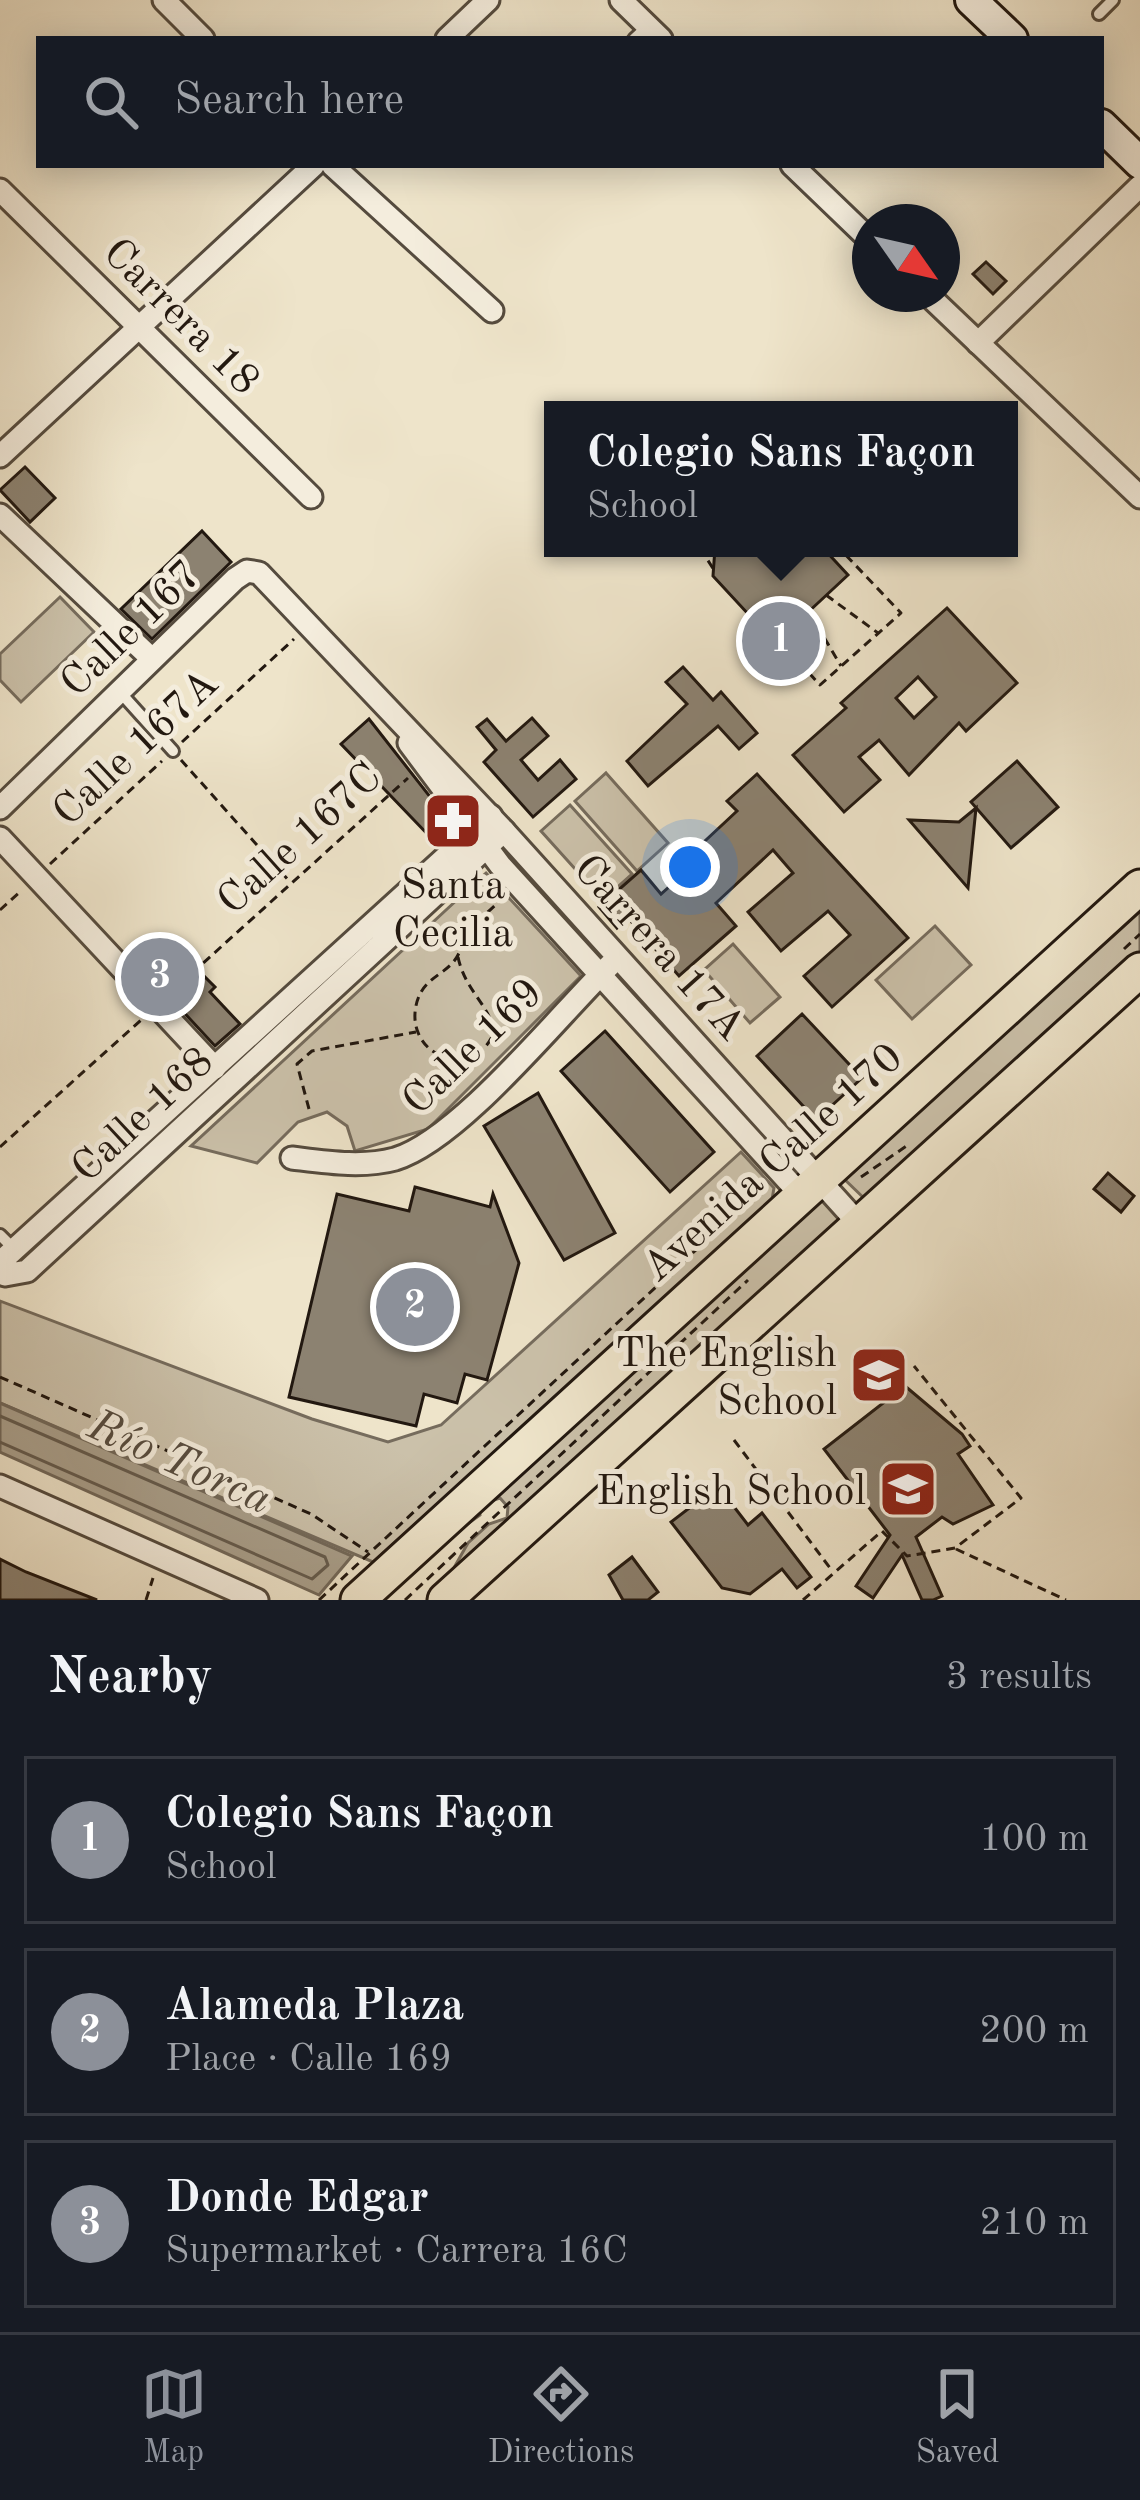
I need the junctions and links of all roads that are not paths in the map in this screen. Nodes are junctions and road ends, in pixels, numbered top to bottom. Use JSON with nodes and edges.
{"nodes":[{"id":1,"x":164,"y":0,"type":"edge"},
{"id":2,"x":488,"y":0,"type":"edge"},
{"id":3,"x":620,"y":0,"type":"edge"},
{"id":4,"x":971,"y":0,"type":"edge"},
{"id":5,"x":1113,"y":0,"type":"edge"},
{"id":6,"x":1100,"y":14,"type":"dead end"},
{"id":7,"x":648,"y":35,"type":"edge"},
{"id":8,"x":200,"y":36,"type":"edge"},
{"id":9,"x":450,"y":36,"type":"edge"},
{"id":10,"x":1009,"y":36,"type":"edge"},
{"id":11,"x":1104,"y":128,"type":"edge"},
{"id":12,"x":1140,"y":163,"type":"edge"},
{"id":13,"x":311,"y":168,"type":"edge"},
{"id":14,"x":335,"y":168,"type":"edge"},
{"id":15,"x":795,"y":168,"type":"edge"},
{"id":16,"x":1140,"y":187,"type":"edge"},
{"id":17,"x":0,"y":190,"type":"edge"},
{"id":18,"x":852,"y":222,"type":"edge"},
{"id":19,"x":492,"y":311,"type":"dead end"},
{"id":20,"x":946,"y":312,"type":"edge"},
{"id":21,"x":139,"y":325,"type":"junction"},
{"id":22,"x":978,"y":343,"type":"junction"},
{"id":23,"x":0,"y":457,"type":"edge"},
{"id":24,"x":311,"y":497,"type":"dead end"},
{"id":25,"x":1140,"y":497,"type":"edge"},
{"id":26,"x":0,"y":515,"type":"edge"},
{"id":27,"x":268,"y":580,"type":"joint"},
{"id":28,"x":152,"y":659,"type":"junction"},
{"id":29,"x":119,"y":691,"type":"junction"},
{"id":30,"x":400,"y":727,"type":"junction"},
{"id":31,"x":173,"y":751,"type":"road end"},
{"id":32,"x":0,"y":808,"type":"edge"},
{"id":33,"x":490,"y":831,"type":"junction"},
{"id":34,"x":0,"y":838,"type":"edge"},
{"id":35,"x":1140,"y":887,"type":"edge"},
{"id":36,"x":618,"y":957,"type":"junction"},
{"id":37,"x":1132,"y":960,"type":"edge"},
{"id":38,"x":601,"y":974,"type":"junction"},
{"id":39,"x":215,"y":1068,"type":"junction"},
{"id":40,"x":292,"y":1158,"type":"dead end"},
{"id":41,"x":829,"y":1199,"type":"junction"},
{"id":42,"x":8,"y":1242,"type":"edge"},
{"id":43,"x":0,"y":1486,"type":"edge"},
{"id":44,"x":190,"y":1568,"type":"junction"},
{"id":45,"x":223,"y":1600,"type":"edge"},
{"id":46,"x":257,"y":1600,"type":"edge"},
{"id":47,"x":358,"y":1600,"type":"edge"},
{"id":48,"x":446,"y":1600,"type":"edge"}],
"edges":[{"from":1,"to":8,"type":"street"},
{"from":2,"to":9,"type":"street"},
{"from":3,"to":7,"type":"street"},
{"from":4,"to":10,"type":"main road"},
{"from":5,"to":6,"type":"lane"},
{"from":11,"to":12,"type":"main road"},
{"from":13,"to":21,"type":"street"},
{"from":14,"to":19,"type":"street"},
{"from":15,"to":18,"type":"street"},
{"from":16,"to":22,"type":"street"},
{"from":17,"to":21,"type":"street","name":"Carrera 18"},
{"from":20,"to":22,"type":"street"},
{"from":21,"to":23,"type":"street"},
{"from":21,"to":24,"type":"street","name":"Carrera 18"},
{"from":22,"to":25,"type":"street"},
{"from":26,"to":28,"type":"street"},
{"from":27,"to":28,"type":"street","name":"Calle 167"},
{"from":27,"to":30,"type":"street","name":"Carrera 17A"},
{"from":28,"to":29,"type":"street","name":"Calle 167"},
{"from":29,"to":31,"type":"lane"},
{"from":29,"to":32,"type":"street","name":"Calle 167"},
{"from":30,"to":33,"type":"street","name":"Carrera 17A"},
{"from":30,"to":33,"type":"street","name":"Carrera 17A"},
{"from":33,"to":36,"type":"street","name":"Carrera 17A"},
{"from":33,"to":38,"type":"street","name":"Carrera 17A"},
{"from":33,"to":39,"type":"street","name":"Calle 168"},
{"from":33,"to":42,"type":"street","name":"Calle 168"},
{"from":34,"to":39,"type":"street"},
{"from":35,"to":41,"type":"main road","name":"Avenida Calle 170"},
{"from":36,"to":38,"type":"street","name":"Calle 169"},
{"from":36,"to":41,"type":"street","name":"Carrera 17A"},
{"from":37,"to":41,"type":"main road","name":"Avenida Calle 170"},
{"from":38,"to":40,"type":"street","name":"Calle 169"},
{"from":38,"to":41,"type":"street","name":"Carrera 17A"},
{"from":39,"to":42,"type":"street","name":"Calle 168"},
{"from":41,"to":47,"type":"main road","name":"Avenida Calle 170"},
{"from":41,"to":48,"type":"main road","name":"Avenida Calle 170"},
{"from":43,"to":44,"type":"street"},
{"from":44,"to":45,"type":"street"},
{"from":44,"to":46,"type":"street"}]}
